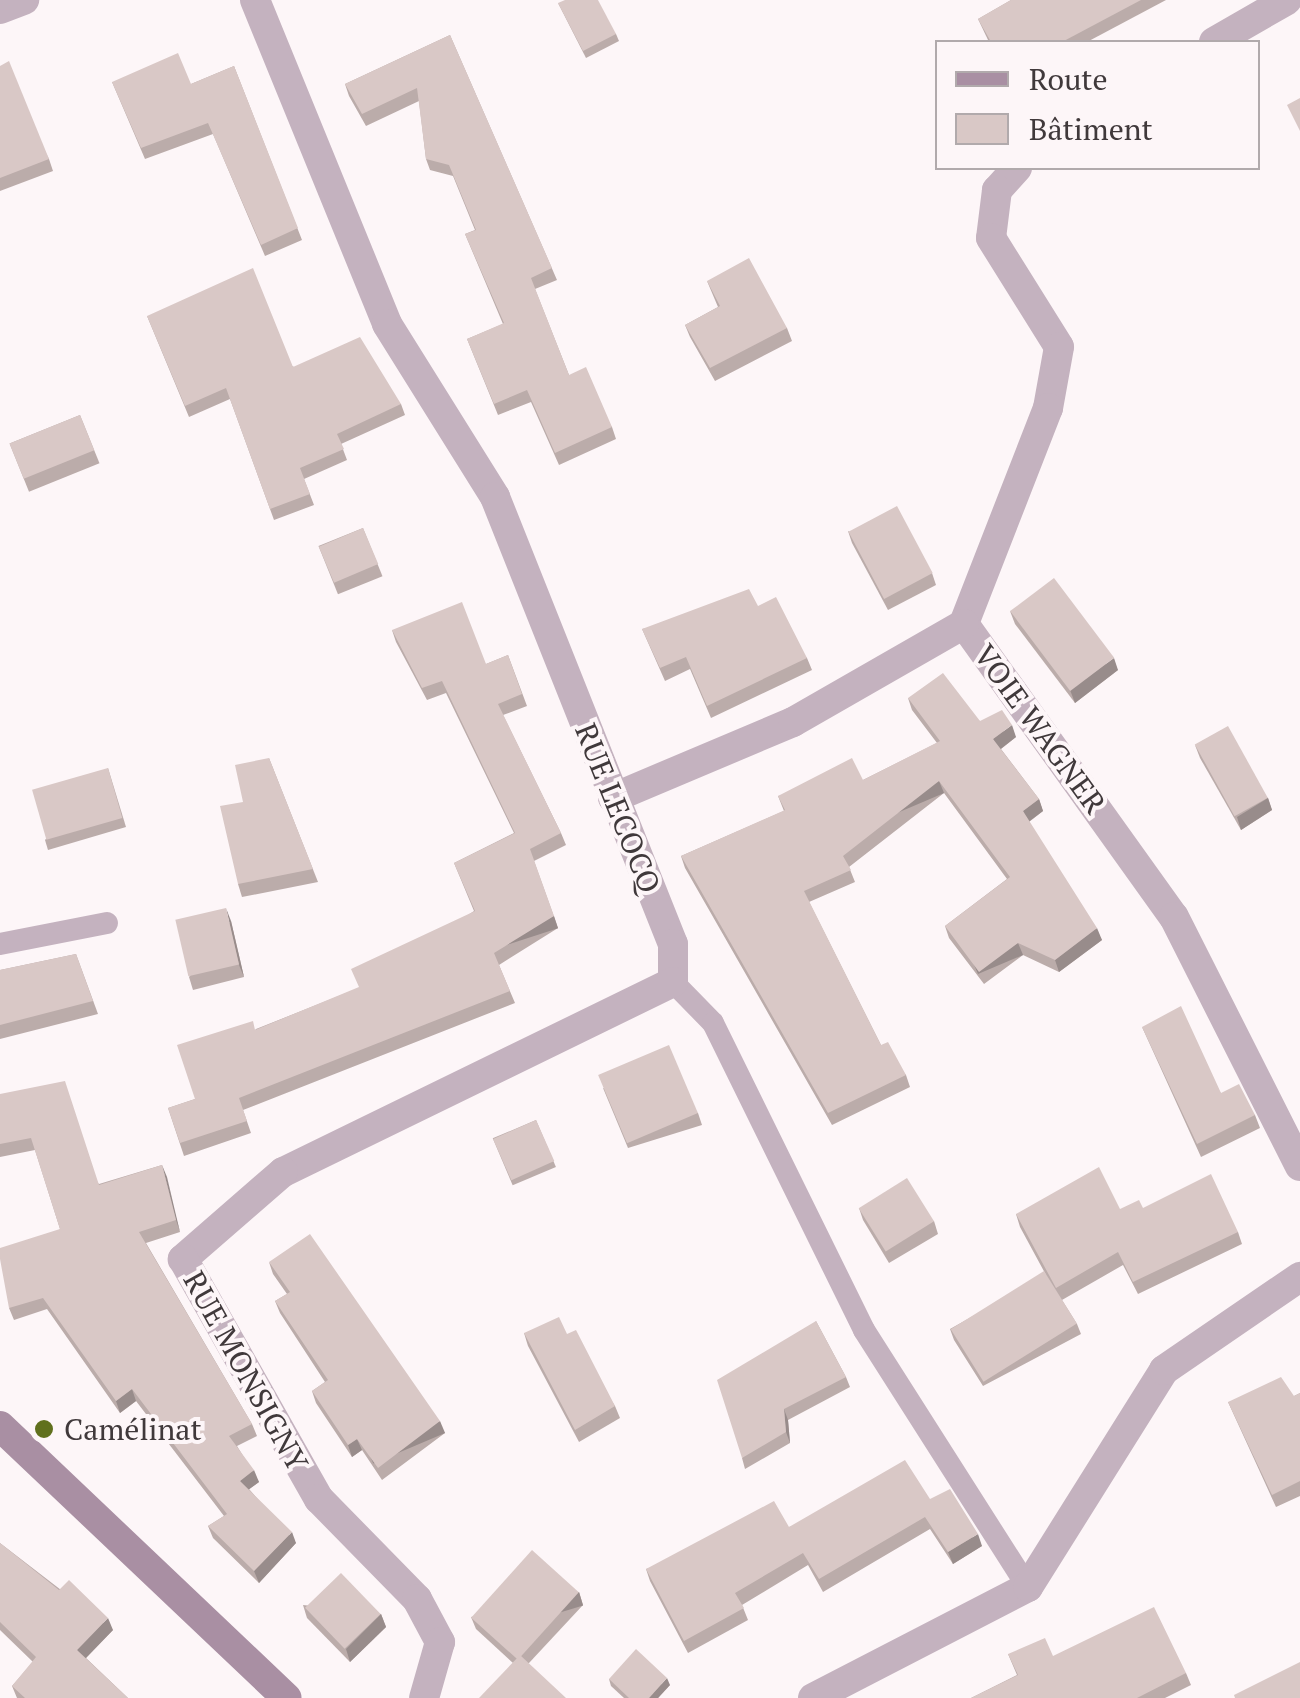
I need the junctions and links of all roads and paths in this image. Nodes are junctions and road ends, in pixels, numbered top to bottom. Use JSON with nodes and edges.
{"nodes":[{"id":1,"x":24,"y":0,"type":"edge"},
{"id":2,"x":255,"y":0,"type":"edge"},
{"id":3,"x":1286,"y":0,"type":"edge"},
{"id":4,"x":0,"y":9,"type":"edge"},
{"id":5,"x":1217,"y":40,"type":"edge"},
{"id":6,"x":1015,"y":170,"type":"edge"},
{"id":7,"x":964,"y":624,"type":"junction"},
{"id":8,"x":613,"y":798,"type":"junction"},
{"id":9,"x":107,"y":923,"type":"dead end"},
{"id":10,"x":0,"y":944,"type":"edge"},
{"id":11,"x":673,"y":982,"type":"junction"},
{"id":12,"x":1300,"y":1166,"type":"edge"},
{"id":13,"x":1300,"y":1277,"type":"edge"},
{"id":14,"x":0,"y":1426,"type":"edge"},
{"id":15,"x":1028,"y":1586,"type":"junction"},
{"id":16,"x":279,"y":1695,"type":"edge"},
{"id":17,"x":424,"y":1698,"type":"edge"},
{"id":18,"x":813,"y":1698,"type":"edge"}],
"edges":[{"from":1,"to":4,"type":"street"},
{"from":2,"to":8,"type":"street","name":"RUE LECOCQ"},
{"from":3,"to":5,"type":"street"},
{"from":6,"to":7,"type":"street","name":"VOIE WAGNER"},
{"from":7,"to":8,"type":"street"},
{"from":7,"to":12,"type":"street","name":"VOIE WAGNER"},
{"from":8,"to":11,"type":"street","name":"RUE LECOCQ"},
{"from":9,"to":10,"type":"lane"},
{"from":11,"to":15,"type":"lane"},
{"from":11,"to":17,"type":"street","name":"RUE MONSIGNY"},
{"from":13,"to":15,"type":"street"},
{"from":14,"to":16,"type":"main road"},
{"from":15,"to":18,"type":"street"}]}
